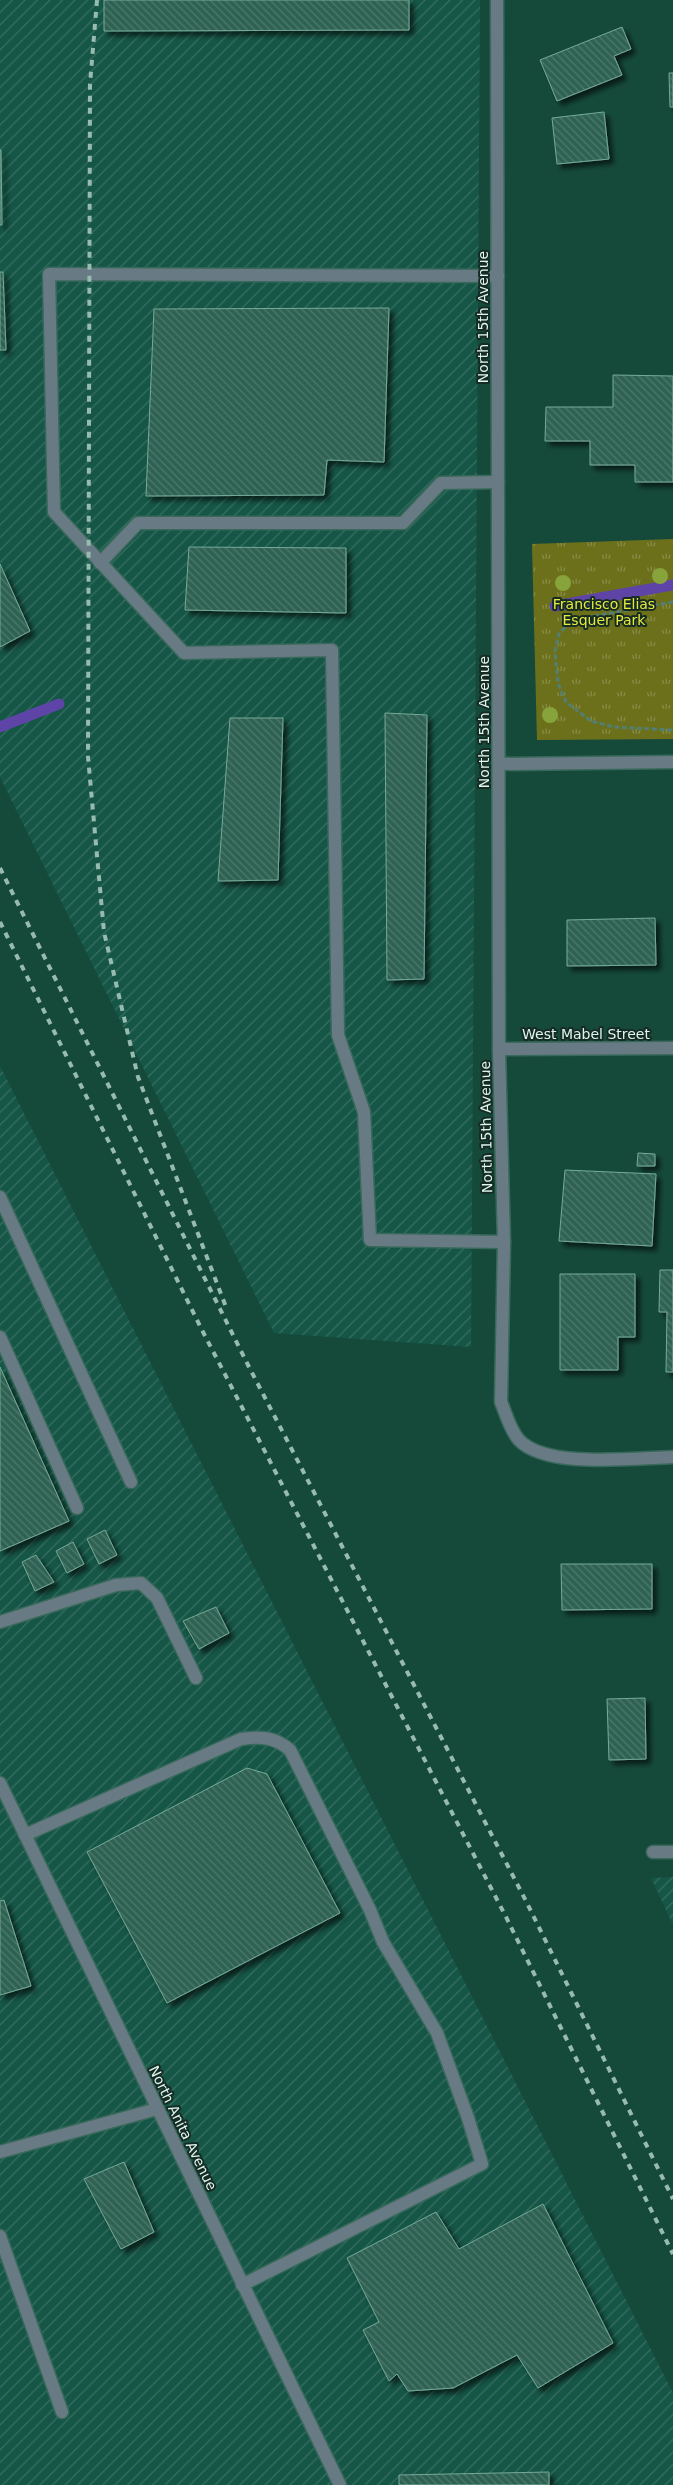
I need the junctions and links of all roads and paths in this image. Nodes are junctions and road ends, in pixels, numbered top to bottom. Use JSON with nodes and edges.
{"nodes":[{"id":1,"x":497,"y":0,"type":"edge"},
{"id":2,"x":498,"y":276,"type":"junction"},
{"id":3,"x":498,"y":482,"type":"junction"},
{"id":4,"x":100,"y":563,"type":"junction"},
{"id":5,"x":673,"y":602,"type":"edge"},
{"id":6,"x":673,"y":730,"type":"edge"},
{"id":7,"x":673,"y":762,"type":"edge"},
{"id":8,"x":499,"y":764,"type":"junction"},
{"id":9,"x":673,"y":1048,"type":"edge"},
{"id":10,"x":499,"y":1049,"type":"junction"},
{"id":11,"x":0,"y":1197,"type":"edge"},
{"id":12,"x":504,"y":1242,"type":"junction"},
{"id":13,"x":0,"y":1337,"type":"edge"},
{"id":14,"x":673,"y":1457,"type":"edge"},
{"id":15,"x":131,"y":1482,"type":"dead end"},
{"id":16,"x":77,"y":1508,"type":"dead end"},
{"id":17,"x":0,"y":1622,"type":"edge"},
{"id":18,"x":196,"y":1678,"type":"dead end"},
{"id":19,"x":0,"y":1782,"type":"edge"},
{"id":20,"x":25,"y":1835,"type":"junction"},
{"id":21,"x":653,"y":1852,"type":"dead end"},
{"id":22,"x":673,"y":1852,"type":"edge"},
{"id":23,"x":157,"y":2110,"type":"junction"},
{"id":24,"x":0,"y":2152,"type":"edge"},
{"id":25,"x":0,"y":2236,"type":"edge"},
{"id":26,"x":242,"y":2285,"type":"junction"},
{"id":27,"x":62,"y":2412,"type":"dead end"},
{"id":28,"x":340,"y":2485,"type":"edge"}],
"edges":[{"from":1,"to":2,"type":"street","name":"North 15th Avenue"},
{"from":2,"to":3,"type":"street","name":"North 15th Avenue"},
{"from":2,"to":4,"type":"street"},
{"from":3,"to":4,"type":"street"},
{"from":3,"to":8,"type":"street","name":"North 15th Avenue"},
{"from":4,"to":12,"type":"street"},
{"from":5,"to":6,"type":"path"},
{"from":7,"to":8,"type":"street"},
{"from":8,"to":10,"type":"street","name":"North 15th Avenue"},
{"from":9,"to":10,"type":"street","name":"West Mabel Street"},
{"from":10,"to":12,"type":"street","name":"North 15th Avenue"},
{"from":11,"to":15,"type":"street"},
{"from":12,"to":14,"type":"street","name":"North 15th Avenue"},
{"from":13,"to":16,"type":"street"},
{"from":17,"to":18,"type":"street"},
{"from":19,"to":20,"type":"street","name":"North Anita Avenue"},
{"from":20,"to":23,"type":"street","name":"North Anita Avenue"},
{"from":20,"to":26,"type":"street"},
{"from":21,"to":22,"type":"street"},
{"from":23,"to":24,"type":"street"},
{"from":23,"to":26,"type":"street","name":"North Anita Avenue"},
{"from":25,"to":27,"type":"street"},
{"from":26,"to":28,"type":"street","name":"North Anita Avenue"}]}
